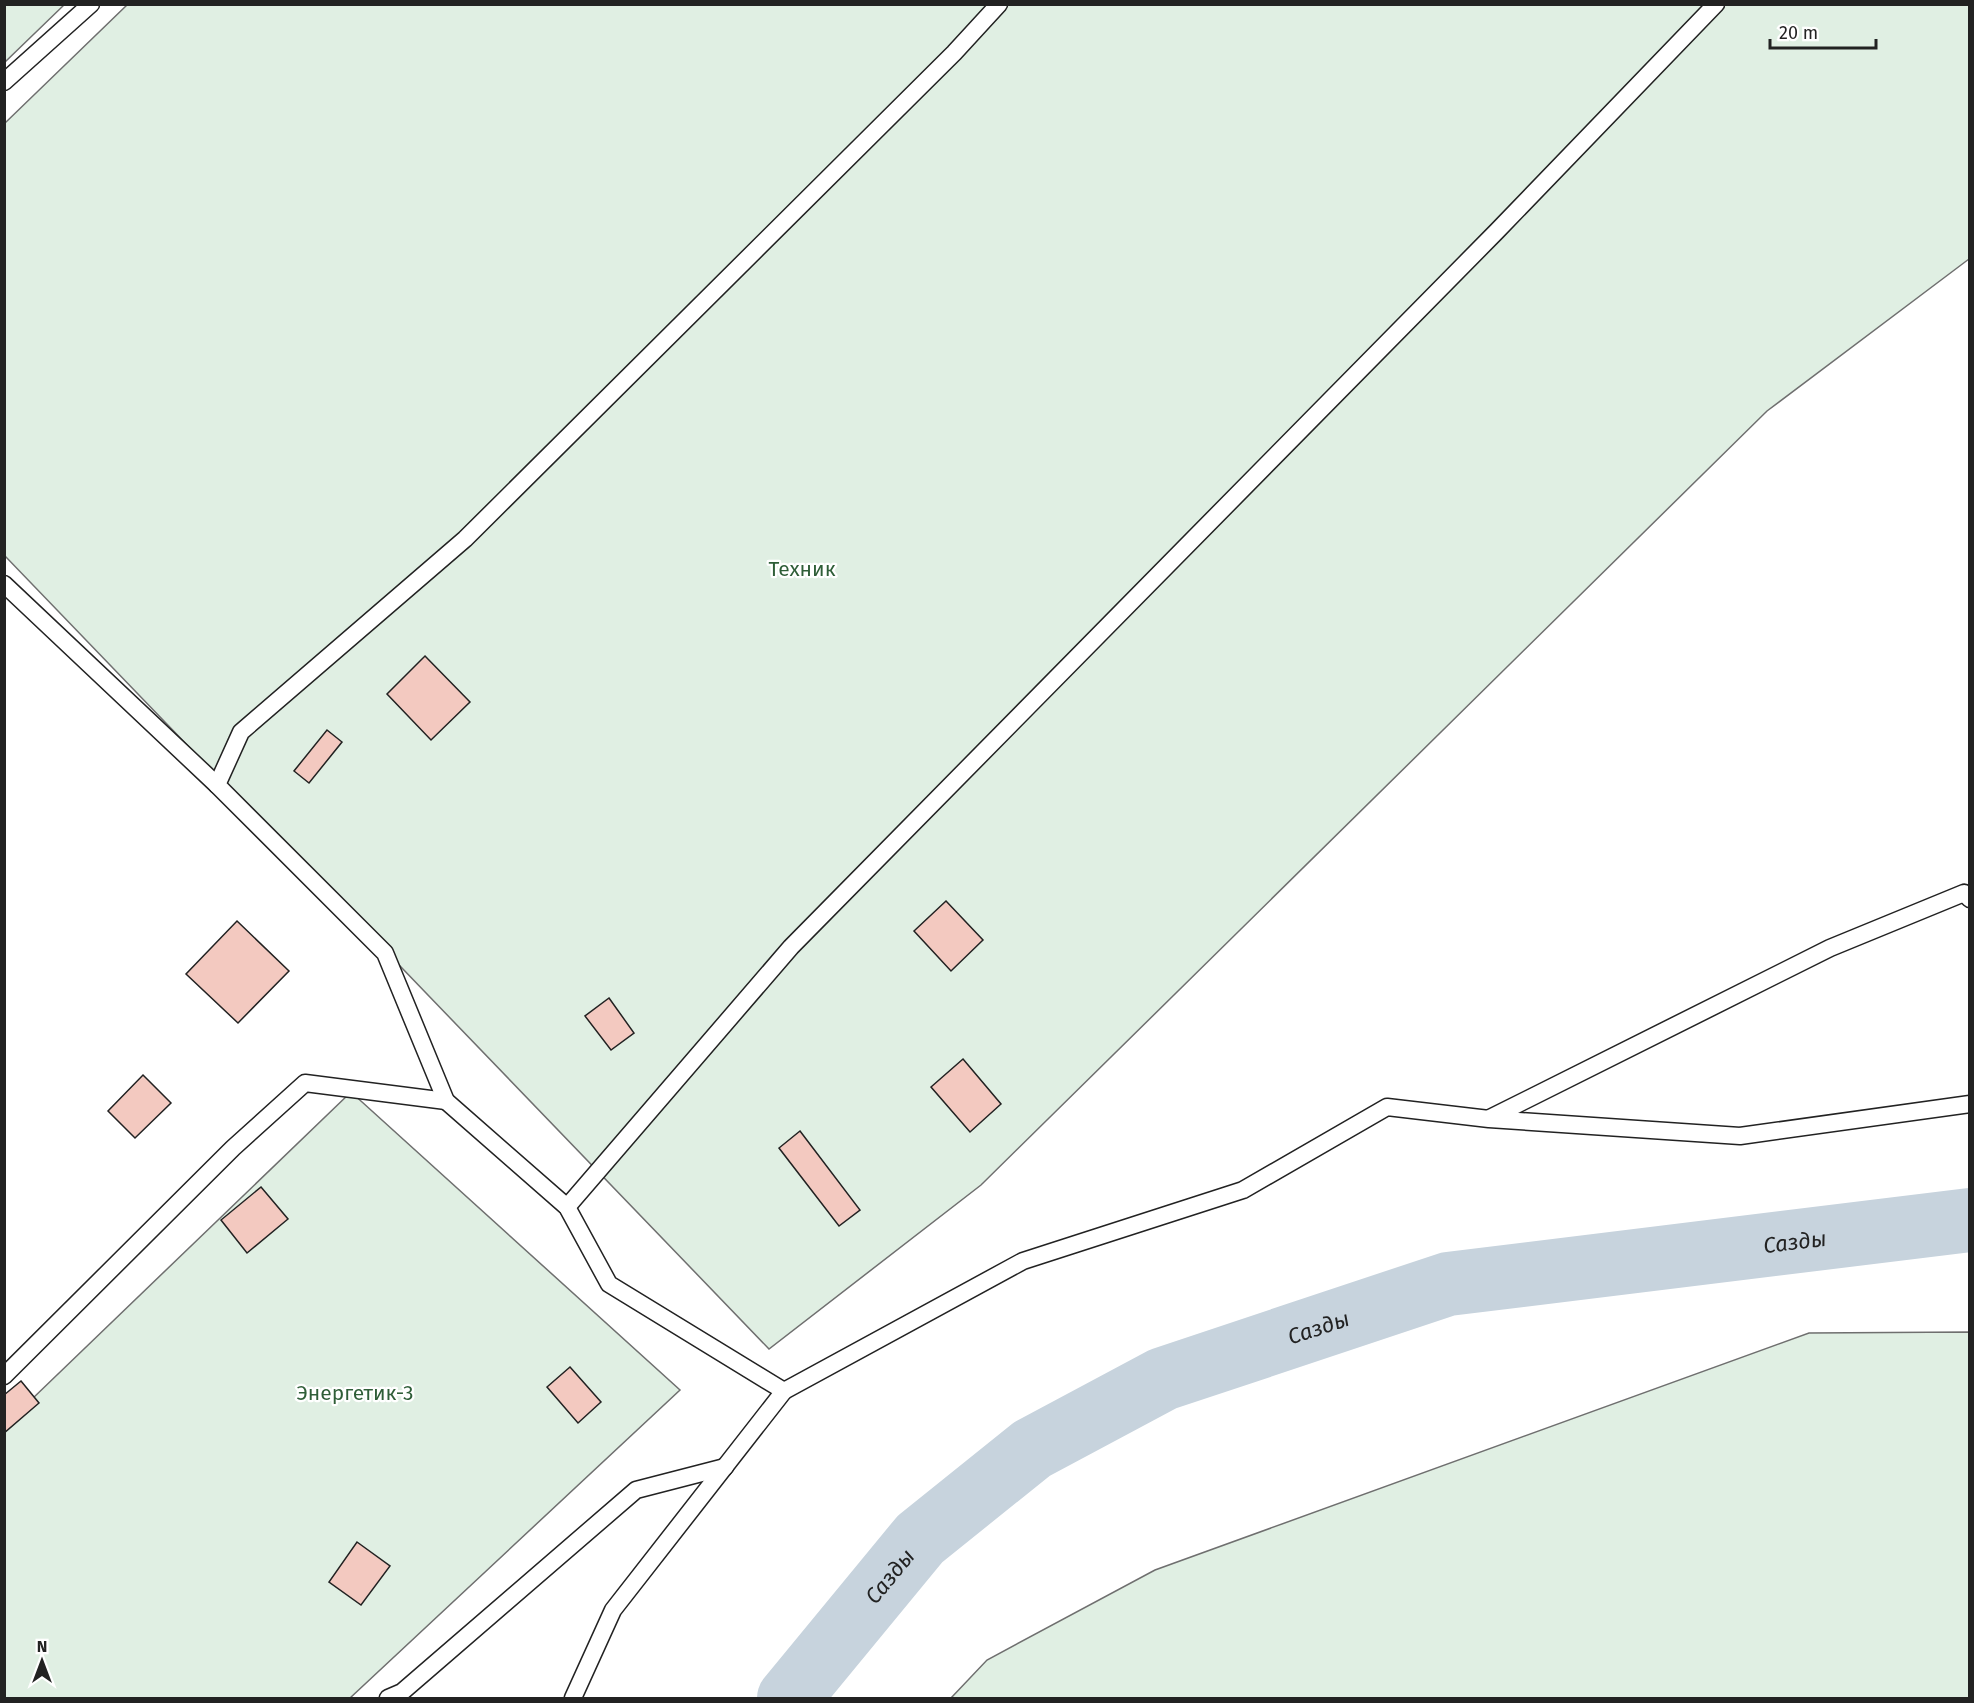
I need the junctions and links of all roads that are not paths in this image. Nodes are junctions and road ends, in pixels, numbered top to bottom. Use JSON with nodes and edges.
{"nodes":[{"id":1,"x":91,"y":4,"type":"edge"},
{"id":2,"x":999,"y":4,"type":"edge"},
{"id":3,"x":1716,"y":4,"type":"edge"},
{"id":4,"x":4,"y":82,"type":"edge"},
{"id":5,"x":4,"y":584,"type":"edge"},
{"id":6,"x":217,"y":785,"type":"junction"},
{"id":7,"x":1970,"y":899,"type":"edge"},
{"id":8,"x":446,"y":1101,"type":"junction"},
{"id":9,"x":1970,"y":1104,"type":"edge"},
{"id":10,"x":1489,"y":1119,"type":"junction"},
{"id":11,"x":567,"y":1207,"type":"junction"},
{"id":12,"x":4,"y":1376,"type":"edge"},
{"id":13,"x":784,"y":1391,"type":"junction"},
{"id":14,"x":725,"y":1467,"type":"junction"},
{"id":15,"x":388,"y":1698,"type":"edge"},
{"id":16,"x":573,"y":1698,"type":"edge"}],
"edges":[{"from":1,"to":4,"type":"lane"},
{"from":2,"to":6,"type":"lane"},
{"from":3,"to":11,"type":"lane"},
{"from":5,"to":6,"type":"lane"},
{"from":6,"to":8,"type":"lane"},
{"from":7,"to":10,"type":"lane"},
{"from":8,"to":11,"type":"lane"},
{"from":8,"to":12,"type":"lane"},
{"from":9,"to":10,"type":"lane"},
{"from":10,"to":13,"type":"lane"},
{"from":11,"to":13,"type":"lane"},
{"from":13,"to":14,"type":"lane"},
{"from":14,"to":15,"type":"lane"},
{"from":14,"to":16,"type":"lane"}]}
